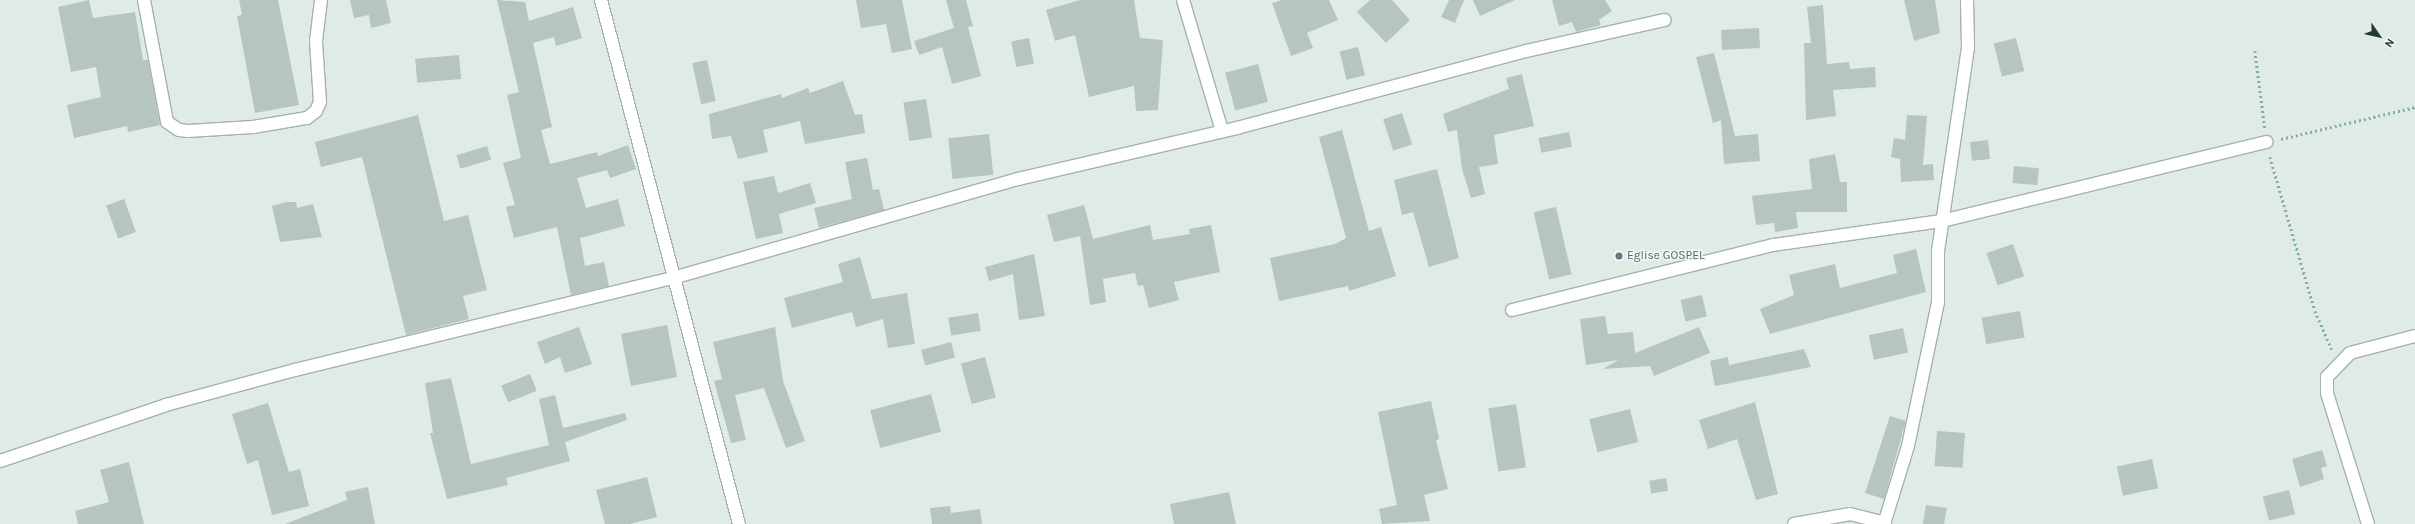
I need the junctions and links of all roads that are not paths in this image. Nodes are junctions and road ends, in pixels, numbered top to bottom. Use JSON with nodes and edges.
{"nodes":[{"id":1,"x":144,"y":0,"type":"edge"},
{"id":2,"x":321,"y":0,"type":"edge"},
{"id":3,"x":601,"y":0,"type":"edge"},
{"id":4,"x":1183,"y":0,"type":"edge"},
{"id":5,"x":1967,"y":0,"type":"edge"},
{"id":6,"x":1665,"y":20,"type":"dead end"},
{"id":7,"x":1222,"y":131,"type":"junction"},
{"id":8,"x":2266,"y":142,"type":"road end"},
{"id":9,"x":1942,"y":221,"type":"junction"},
{"id":10,"x":676,"y":277,"type":"junction"},
{"id":11,"x":1512,"y":310,"type":"dead end"},
{"id":12,"x":2415,"y":336,"type":"edge"},
{"id":13,"x":0,"y":461,"type":"edge"},
{"id":14,"x":739,"y":524,"type":"edge"},
{"id":15,"x":1794,"y":524,"type":"edge"},
{"id":16,"x":1884,"y":524,"type":"edge"},
{"id":17,"x":2368,"y":524,"type":"edge"}],
"edges":[{"from":1,"to":2,"type":"street"},
{"from":3,"to":10,"type":"street"},
{"from":4,"to":7,"type":"street"},
{"from":5,"to":9,"type":"street"},
{"from":6,"to":7,"type":"street"},
{"from":7,"to":10,"type":"street"},
{"from":8,"to":9,"type":"street"},
{"from":9,"to":11,"type":"street"},
{"from":9,"to":16,"type":"street"},
{"from":10,"to":13,"type":"street"},
{"from":10,"to":14,"type":"street"},
{"from":12,"to":17,"type":"street"},
{"from":15,"to":16,"type":"street"}]}
